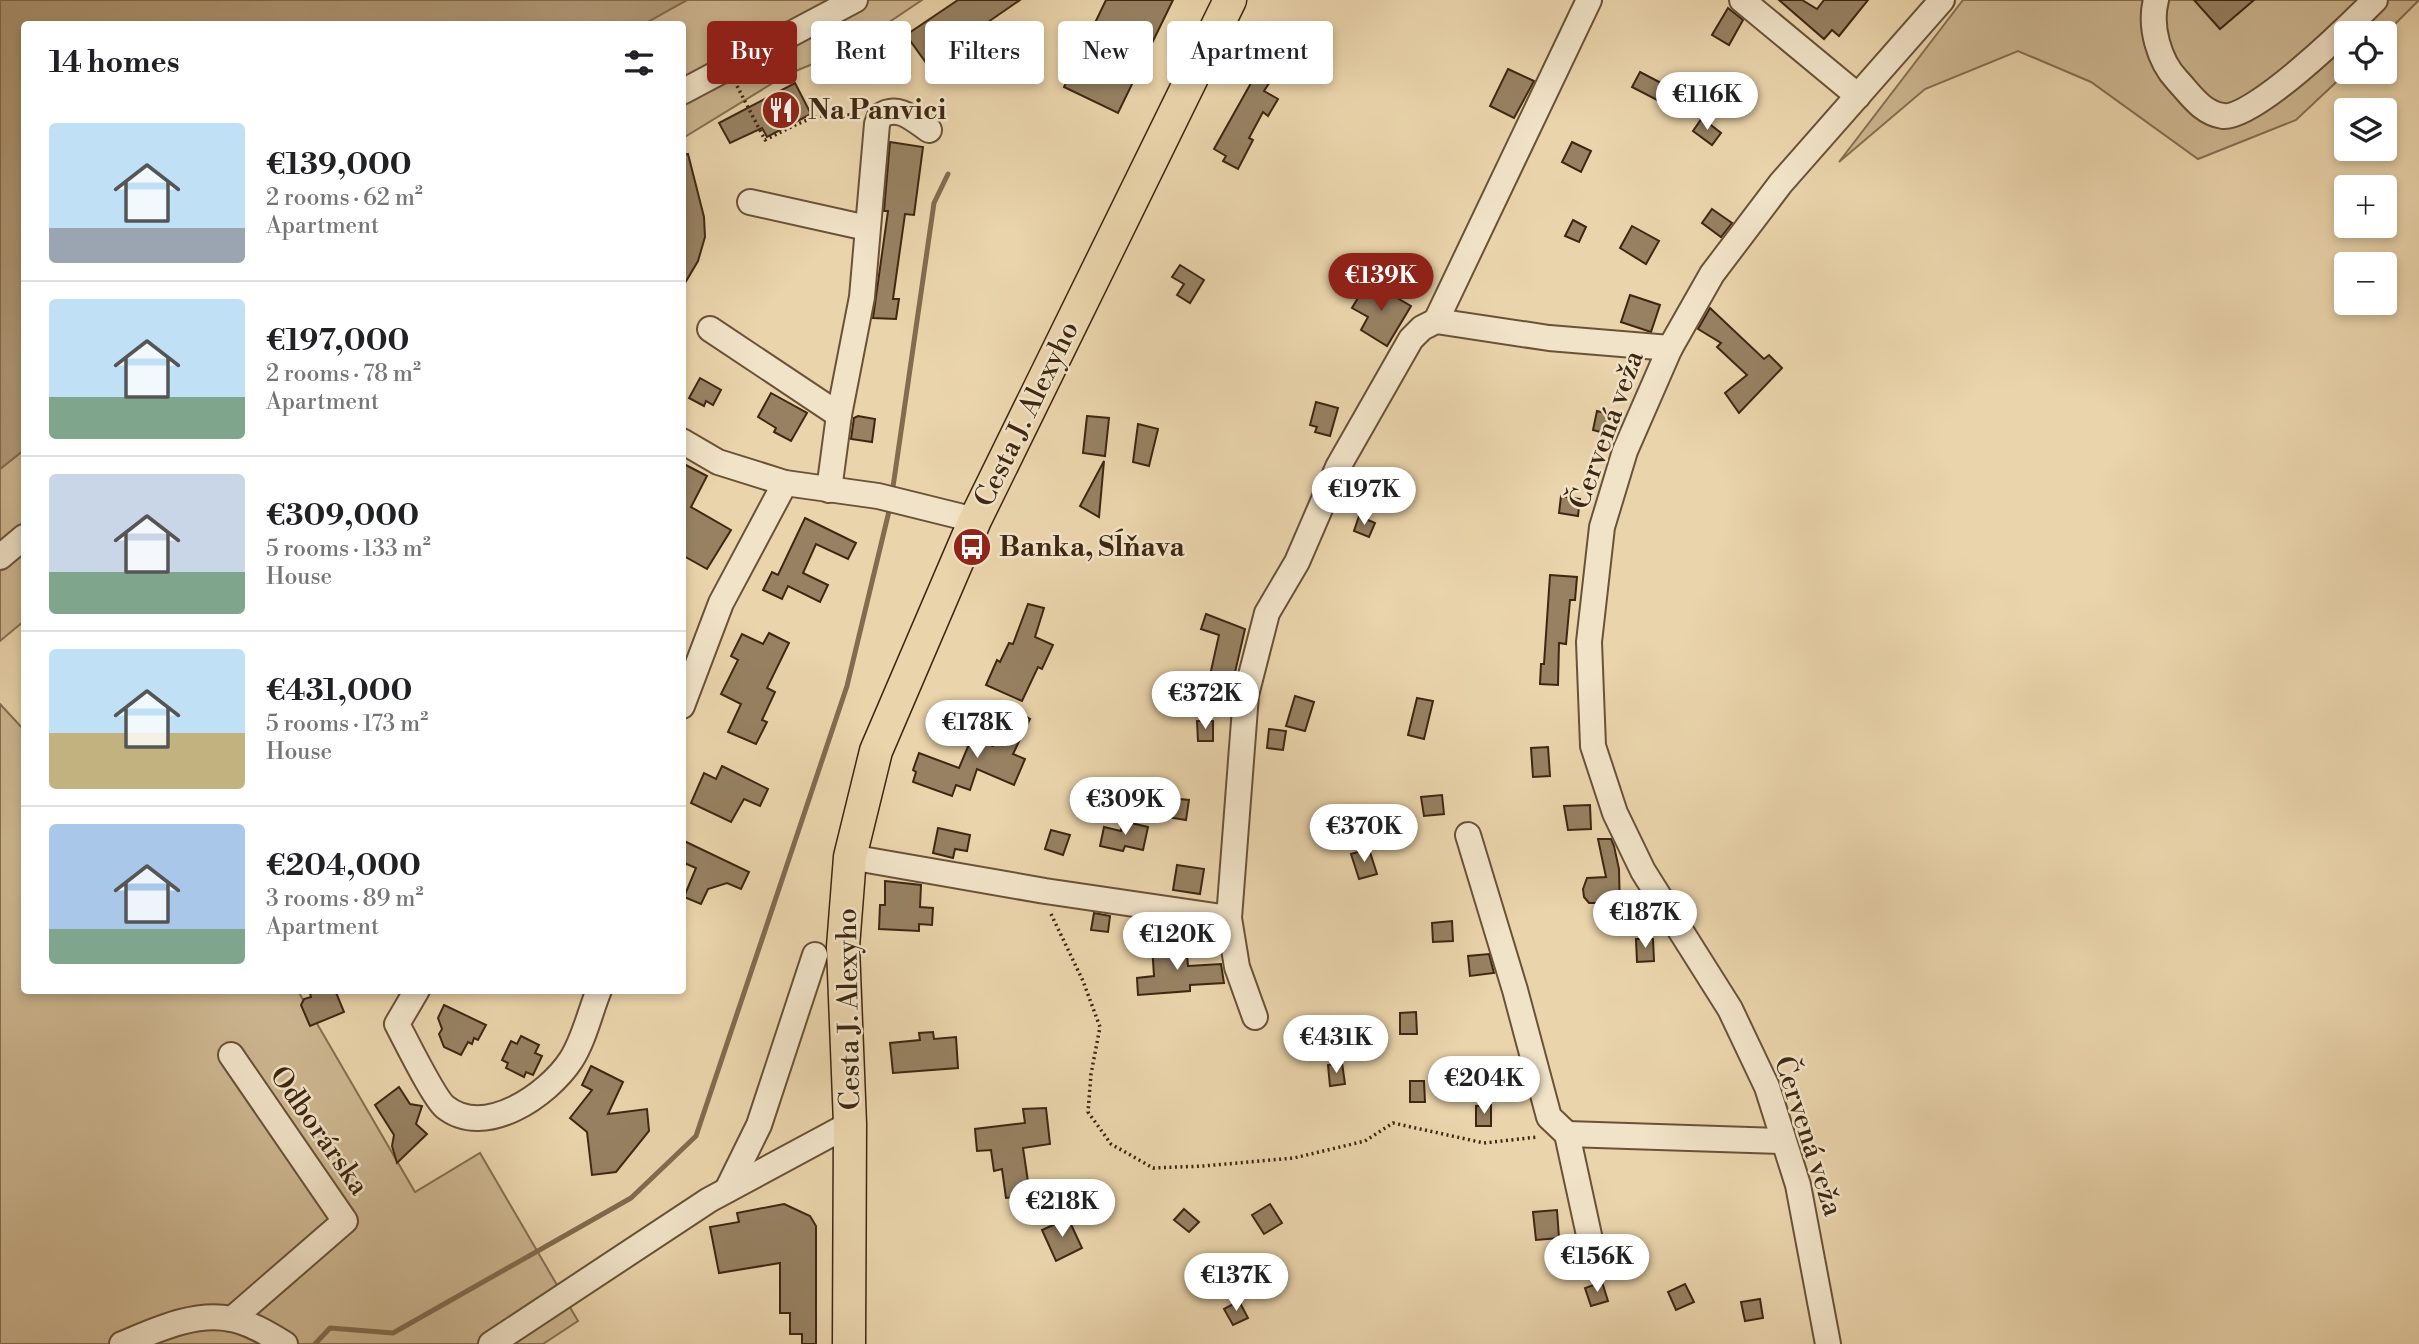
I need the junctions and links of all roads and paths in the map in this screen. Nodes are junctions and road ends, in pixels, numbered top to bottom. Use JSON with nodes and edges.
{"nodes":[{"id":1,"x":855,"y":0,"type":"edge"},
{"id":2,"x":1230,"y":0,"type":"edge"},
{"id":3,"x":1589,"y":0,"type":"edge"},
{"id":4,"x":1742,"y":0,"type":"edge"},
{"id":5,"x":1942,"y":0,"type":"edge"},
{"id":6,"x":2156,"y":0,"type":"edge"},
{"id":7,"x":2375,"y":0,"type":"edge"},
{"id":8,"x":686,"y":91,"type":"edge"},
{"id":9,"x":1858,"y":96,"type":"junction"},
{"id":10,"x":743,"y":99,"type":"dead end"},
{"id":11,"x":877,"y":123,"type":"junction"},
{"id":12,"x":929,"y":130,"type":"dead end"},
{"id":13,"x":750,"y":202,"type":"dead end"},
{"id":14,"x":867,"y":228,"type":"junction"},
{"id":15,"x":1436,"y":321,"type":"junction"},
{"id":16,"x":710,"y":329,"type":"dead end"},
{"id":17,"x":1670,"y":348,"type":"junction"},
{"id":18,"x":839,"y":415,"type":"junction"},
{"id":19,"x":686,"y":443,"type":"edge"},
{"id":20,"x":785,"y":484,"type":"junction"},
{"id":21,"x":829,"y":490,"type":"junction"},
{"id":22,"x":975,"y":520,"type":"junction"},
{"id":23,"x":21,"y":540,"type":"edge"},
{"id":24,"x":0,"y":557,"type":"edge"},
{"id":25,"x":686,"y":695,"type":"edge"},
{"id":26,"x":1468,"y":835,"type":"dead end"},
{"id":27,"x":850,"y":858,"type":"junction"},
{"id":28,"x":1045,"y":891,"type":"junction"},
{"id":29,"x":1229,"y":918,"type":"junction"},
{"id":30,"x":815,"y":956,"type":"dead end"},
{"id":31,"x":415,"y":994,"type":"edge"},
{"id":32,"x":596,"y":994,"type":"edge"},
{"id":33,"x":1255,"y":1017,"type":"dead end"},
{"id":34,"x":231,"y":1055,"type":"dead end"},
{"id":35,"x":850,"y":1124,"type":"junction"},
{"id":36,"x":1567,"y":1134,"type":"junction"},
{"id":37,"x":1783,"y":1141,"type":"junction"},
{"id":38,"x":727,"y":1190,"type":"junction"},
{"id":39,"x":1594,"y":1258,"type":"dead end"},
{"id":40,"x":232,"y":1319,"type":"junction"},
{"id":41,"x":281,"y":1342,"type":"edge"},
{"id":42,"x":121,"y":1344,"type":"edge"},
{"id":43,"x":491,"y":1344,"type":"edge"},
{"id":44,"x":849,"y":1344,"type":"edge"},
{"id":45,"x":1828,"y":1344,"type":"edge"}],
"edges":[{"from":1,"to":8,"type":"lane"},
{"from":2,"to":22,"type":"main road","name":"Cesta J. Alexyho"},
{"from":3,"to":15,"type":"lane"},
{"from":4,"to":9,"type":"lane"},
{"from":5,"to":9,"type":"lane","name":"Červená veža"},
{"from":6,"to":7,"type":"lane"},
{"from":9,"to":17,"type":"lane","name":"Červená veža"},
{"from":10,"to":11,"type":"path"},
{"from":11,"to":12,"type":"lane"},
{"from":11,"to":14,"type":"lane"},
{"from":13,"to":14,"type":"lane"},
{"from":14,"to":18,"type":"lane"},
{"from":15,"to":17,"type":"lane"},
{"from":15,"to":29,"type":"lane"},
{"from":16,"to":18,"type":"lane"},
{"from":17,"to":37,"type":"lane","name":"Červená veža"},
{"from":18,"to":21,"type":"lane"},
{"from":19,"to":20,"type":"lane"},
{"from":20,"to":21,"type":"lane"},
{"from":20,"to":25,"type":"lane"},
{"from":21,"to":22,"type":"lane"},
{"from":22,"to":27,"type":"main road","name":"Cesta J. Alexyho"},
{"from":23,"to":24,"type":"lane"},
{"from":26,"to":36,"type":"lane"},
{"from":27,"to":28,"type":"lane"},
{"from":27,"to":35,"type":"main road","name":"Cesta J. Alexyho"},
{"from":28,"to":29,"type":"lane"},
{"from":28,"to":36,"type":"path"},
{"from":29,"to":33,"type":"lane"},
{"from":30,"to":38,"type":"lane"},
{"from":31,"to":32,"type":"lane"},
{"from":34,"to":40,"type":"lane","name":"Odborárska"},
{"from":35,"to":38,"type":"lane"},
{"from":35,"to":44,"type":"main road","name":"Cesta J. Alexyho"},
{"from":36,"to":37,"type":"lane"},
{"from":36,"to":39,"type":"lane"},
{"from":37,"to":45,"type":"lane","name":"Červená veža"},
{"from":38,"to":43,"type":"lane"},
{"from":40,"to":41,"type":"lane"},
{"from":40,"to":42,"type":"lane"}]}
